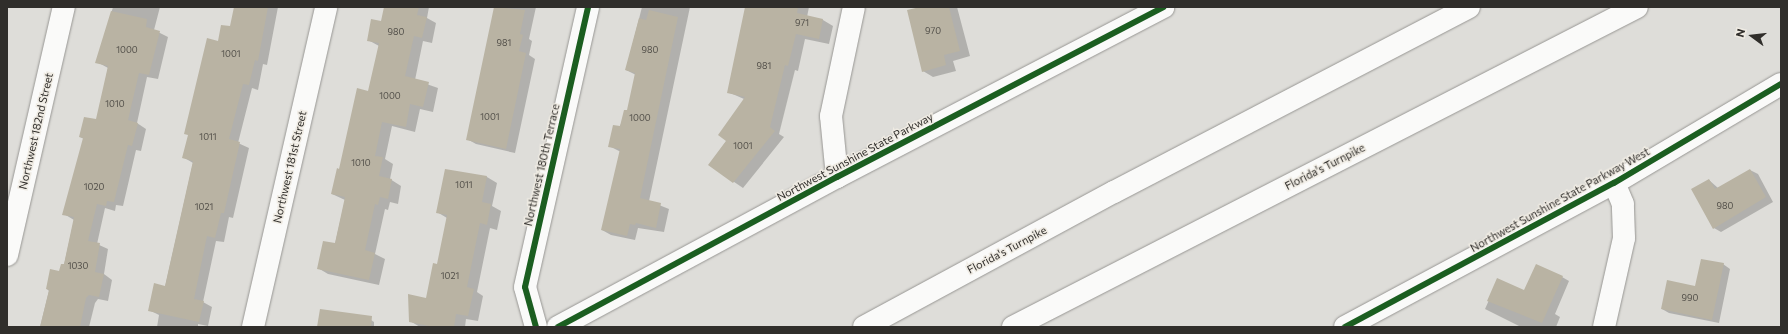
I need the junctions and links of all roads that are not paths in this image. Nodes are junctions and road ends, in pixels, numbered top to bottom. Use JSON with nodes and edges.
{"nodes":[{"id":1,"x":64,"y":7,"type":"edge"},
{"id":2,"x":326,"y":7,"type":"edge"},
{"id":3,"x":588,"y":7,"type":"edge"},
{"id":4,"x":854,"y":7,"type":"edge"},
{"id":5,"x":1469,"y":7,"type":"edge"},
{"id":6,"x":1637,"y":7,"type":"edge"},
{"id":7,"x":1154,"y":9,"type":"edge"},
{"id":8,"x":1781,"y":84,"type":"edge"},
{"id":9,"x":837,"y":177,"type":"junction"},
{"id":10,"x":1614,"y":184,"type":"junction"},
{"id":11,"x":7,"y":255,"type":"edge"},
{"id":12,"x":253,"y":327,"type":"edge"},
{"id":13,"x":536,"y":327,"type":"edge"},
{"id":14,"x":558,"y":327,"type":"edge"},
{"id":15,"x":864,"y":327,"type":"edge"},
{"id":16,"x":1013,"y":327,"type":"edge"},
{"id":17,"x":1345,"y":327,"type":"edge"},
{"id":18,"x":1604,"y":327,"type":"edge"}],
"edges":[{"from":1,"to":11,"type":"main road","name":"Northwest 182nd Street"},
{"from":2,"to":12,"type":"main road","name":"Northwest 181st Street"},
{"from":3,"to":13,"type":"main road","name":"Northwest 180th Terrace"},
{"from":4,"to":9,"type":"main road"},
{"from":5,"to":15,"type":"main road","name":"Florida's Turnpike"},
{"from":6,"to":16,"type":"main road","name":"Florida's Turnpike"},
{"from":7,"to":9,"type":"main road","name":"Northwest Sunshine State Parkway"},
{"from":8,"to":10,"type":"main road","name":"Northwest Sunshine State Parkway West"},
{"from":9,"to":14,"type":"main road","name":"Northwest Sunshine State Parkway"},
{"from":10,"to":17,"type":"main road","name":"Northwest Sunshine State Parkway West"},
{"from":10,"to":18,"type":"main road"}]}
